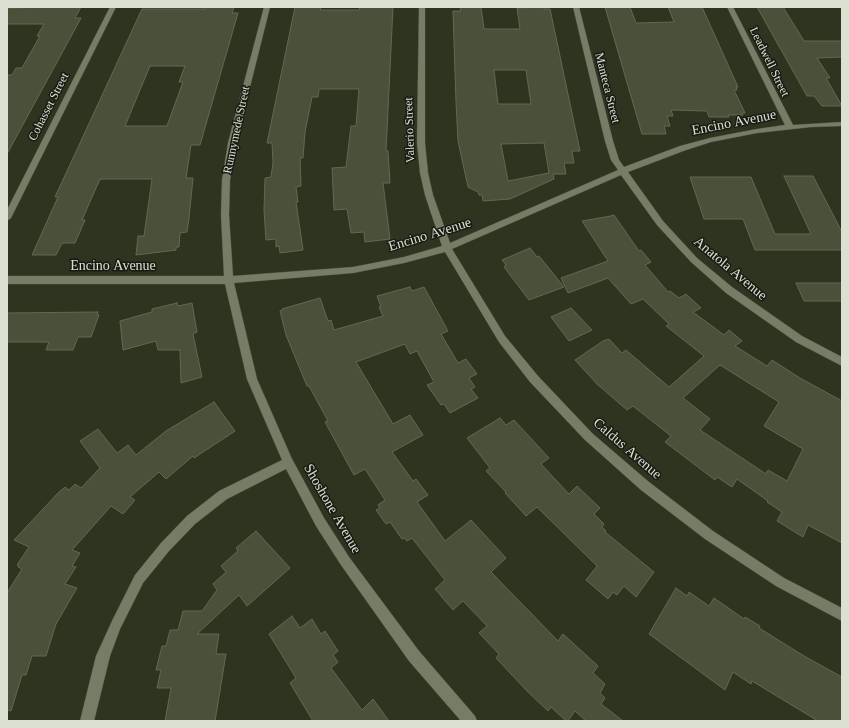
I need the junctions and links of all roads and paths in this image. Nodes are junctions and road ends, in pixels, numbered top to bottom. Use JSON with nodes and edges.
{"nodes":[{"id":1,"x":113,"y":7,"type":"edge"},
{"id":2,"x":267,"y":7,"type":"edge"},
{"id":3,"x":422,"y":7,"type":"edge"},
{"id":4,"x":576,"y":7,"type":"edge"},
{"id":5,"x":730,"y":7,"type":"edge"},
{"id":6,"x":842,"y":124,"type":"edge"},
{"id":7,"x":790,"y":127,"type":"junction"},
{"id":8,"x":622,"y":172,"type":"junction"},
{"id":9,"x":7,"y":218,"type":"edge"},
{"id":10,"x":446,"y":248,"type":"junction"},
{"id":11,"x":7,"y":280,"type":"edge"},
{"id":12,"x":229,"y":280,"type":"junction"},
{"id":13,"x":842,"y":362,"type":"edge"},
{"id":14,"x":288,"y":462,"type":"junction"},
{"id":15,"x":842,"y":615,"type":"edge"},
{"id":16,"x":87,"y":721,"type":"edge"},
{"id":17,"x":470,"y":721,"type":"edge"}],
"edges":[{"from":1,"to":9,"type":"street","name":"Cohasset Street"},
{"from":2,"to":12,"type":"street","name":"Runnymede Street"},
{"from":3,"to":10,"type":"street","name":"Valerio Street"},
{"from":4,"to":8,"type":"street","name":"Manteca Street"},
{"from":5,"to":7,"type":"street","name":"Leadwell Street"},
{"from":6,"to":7,"type":"street","name":"Encino Avenue"},
{"from":7,"to":8,"type":"street","name":"Encino Avenue"},
{"from":8,"to":10,"type":"street","name":"Encino Avenue"},
{"from":8,"to":13,"type":"street","name":"Anatola Avenue"},
{"from":10,"to":12,"type":"street","name":"Encino Avenue"},
{"from":10,"to":15,"type":"street","name":"Caldus Avenue"},
{"from":11,"to":12,"type":"street","name":"Encino Avenue"},
{"from":12,"to":14,"type":"street","name":"Shoshone Avenue"},
{"from":14,"to":16,"type":"street"},
{"from":14,"to":17,"type":"street","name":"Shoshone Avenue"}]}
